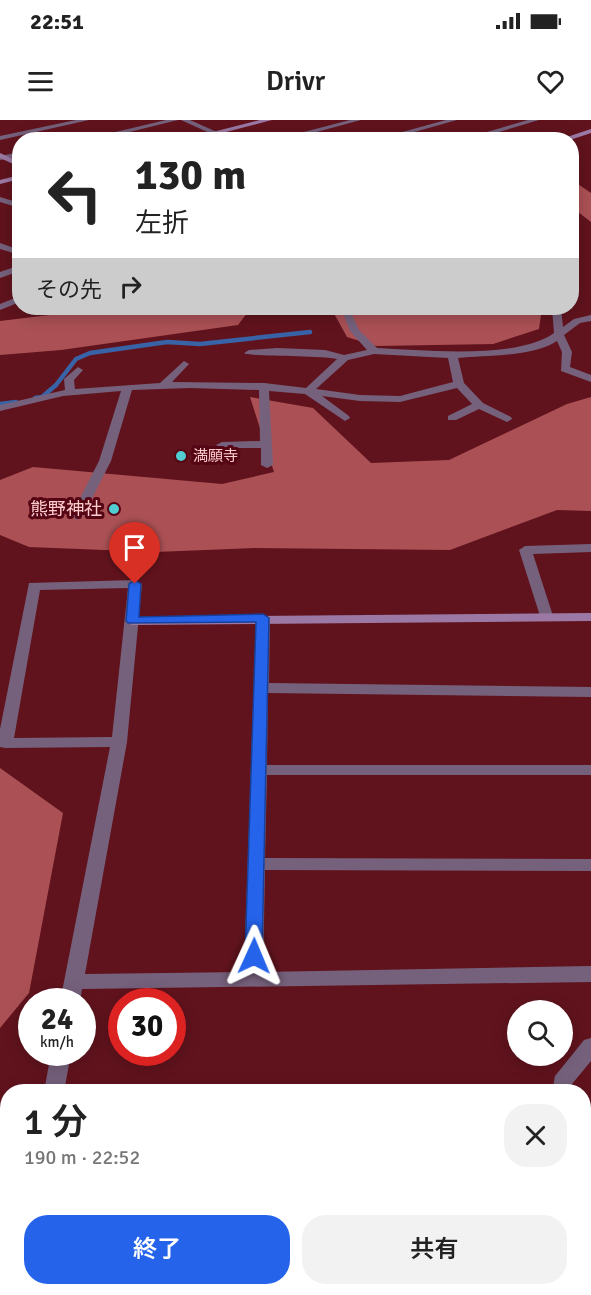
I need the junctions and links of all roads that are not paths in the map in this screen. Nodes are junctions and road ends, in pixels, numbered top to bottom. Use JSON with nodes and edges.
{"nodes":[{"id":1,"x":86,"y":120,"type":"edge"},
{"id":2,"x":175,"y":120,"type":"edge"},
{"id":3,"x":184,"y":120,"type":"edge"},
{"id":4,"x":269,"y":120,"type":"edge"},
{"id":5,"x":358,"y":120,"type":"edge"},
{"id":6,"x":432,"y":120,"type":"edge"},
{"id":7,"x":454,"y":120,"type":"edge"},
{"id":8,"x":536,"y":120,"type":"edge"},
{"id":9,"x":442,"y":123,"type":"junction"},
{"id":10,"x":29,"y":132,"type":"edge"},
{"id":11,"x":122,"y":132,"type":"edge"},
{"id":12,"x":213,"y":132,"type":"edge"},
{"id":13,"x":219,"y":132,"type":"edge"},
{"id":14,"x":309,"y":132,"type":"edge"},
{"id":15,"x":407,"y":132,"type":"edge"},
{"id":16,"x":469,"y":132,"type":"edge"},
{"id":17,"x":490,"y":132,"type":"edge"},
{"id":18,"x":348,"y":315,"type":"edge"},
{"id":19,"x":557,"y":315,"type":"edge"},
{"id":20,"x":591,"y":318,"type":"edge"},
{"id":21,"x":559,"y":335,"type":"junction"},
{"id":22,"x":374,"y":351,"type":"junction"},
{"id":23,"x":249,"y":353,"type":"dead end"},
{"id":24,"x":452,"y":355,"type":"junction"},
{"id":25,"x":344,"y":358,"type":"junction"},
{"id":26,"x":184,"y":364,"type":"dead end"},
{"id":27,"x":78,"y":370,"type":"dead end"},
{"id":28,"x":591,"y":379,"type":"edge"},
{"id":29,"x":459,"y":384,"type":"junction"},
{"id":30,"x":162,"y":386,"type":"junction"},
{"id":31,"x":264,"y":386,"type":"junction"},
{"id":32,"x":128,"y":387,"type":"junction"},
{"id":33,"x":308,"y":391,"type":"junction"},
{"id":34,"x":70,"y":392,"type":"junction"},
{"id":35,"x":479,"y":405,"type":"junction"},
{"id":36,"x":0,"y":408,"type":"edge"},
{"id":37,"x":345,"y":418,"type":"dead end"},
{"id":38,"x":452,"y":418,"type":"dead end"},
{"id":39,"x":507,"y":419,"type":"dead end"},
{"id":40,"x":266,"y":444,"type":"junction"},
{"id":41,"x":222,"y":445,"type":"dead end"},
{"id":42,"x":267,"y":465,"type":"dead end"},
{"id":43,"x":77,"y":516,"type":"dead end"},
{"id":44,"x":591,"y":548,"type":"edge"},
{"id":45,"x":546,"y":616,"type":"junction"},
{"id":46,"x":591,"y":617,"type":"edge"},
{"id":47,"x":263,"y":618,"type":"junction"},
{"id":48,"x":132,"y":621,"type":"junction"},
{"id":49,"x":261,"y":688,"type":"junction"},
{"id":50,"x":591,"y":692,"type":"edge"},
{"id":51,"x":118,"y":742,"type":"junction"},
{"id":52,"x":259,"y":770,"type":"junction"},
{"id":53,"x":591,"y":770,"type":"edge"},
{"id":54,"x":256,"y":864,"type":"junction"},
{"id":55,"x":591,"y":865,"type":"edge"},
{"id":56,"x":591,"y":974,"type":"edge"},
{"id":57,"x":253,"y":980,"type":"junction"},
{"id":58,"x":74,"y":982,"type":"junction"},
{"id":59,"x":73,"y":988,"type":"edge"},
{"id":60,"x":591,"y":1046,"type":"edge"},
{"id":61,"x":59,"y":1066,"type":"edge"},
{"id":62,"x":55,"y":1084,"type":"edge"},
{"id":63,"x":562,"y":1084,"type":"edge"}],
"edges":[{"from":1,"to":10,"type":"street"},
{"from":2,"to":11,"type":"street"},
{"from":3,"to":12,"type":"street"},
{"from":4,"to":13,"type":"street"},
{"from":5,"to":14,"type":"street"},
{"from":6,"to":9,"type":"street"},
{"from":7,"to":9,"type":"street"},
{"from":8,"to":17,"type":"street"},
{"from":9,"to":15,"type":"street"},
{"from":9,"to":16,"type":"street"},
{"from":18,"to":22,"type":"street"},
{"from":19,"to":21,"type":"street"},
{"from":20,"to":21,"type":"street"},
{"from":21,"to":24,"type":"street"},
{"from":21,"to":28,"type":"street"},
{"from":22,"to":24,"type":"street"},
{"from":22,"to":25,"type":"street"},
{"from":23,"to":25,"type":"street"},
{"from":24,"to":29,"type":"street"},
{"from":25,"to":33,"type":"street"},
{"from":26,"to":30,"type":"street"},
{"from":27,"to":34,"type":"street"},
{"from":29,"to":33,"type":"street"},
{"from":29,"to":35,"type":"street"},
{"from":30,"to":31,"type":"street"},
{"from":30,"to":32,"type":"street"},
{"from":31,"to":33,"type":"street"},
{"from":31,"to":40,"type":"street"},
{"from":32,"to":34,"type":"street"},
{"from":32,"to":43,"type":"street"},
{"from":33,"to":37,"type":"street"},
{"from":34,"to":36,"type":"street"},
{"from":35,"to":38,"type":"street"},
{"from":35,"to":39,"type":"street"},
{"from":40,"to":41,"type":"street"},
{"from":40,"to":42,"type":"street"},
{"from":44,"to":45,"type":"street"},
{"from":45,"to":46,"type":"street"},
{"from":45,"to":47,"type":"street"},
{"from":47,"to":48,"type":"street"},
{"from":47,"to":49,"type":"street"},
{"from":48,"to":51,"type":"street"},
{"from":48,"to":51,"type":"street"},
{"from":49,"to":50,"type":"street"},
{"from":49,"to":52,"type":"street"},
{"from":51,"to":58,"type":"street"},
{"from":52,"to":53,"type":"street"},
{"from":52,"to":54,"type":"street"},
{"from":54,"to":55,"type":"street"},
{"from":54,"to":57,"type":"street"},
{"from":56,"to":57,"type":"street"},
{"from":57,"to":58,"type":"street"},
{"from":58,"to":59,"type":"street"},
{"from":60,"to":63,"type":"street"},
{"from":61,"to":62,"type":"street"}]}
